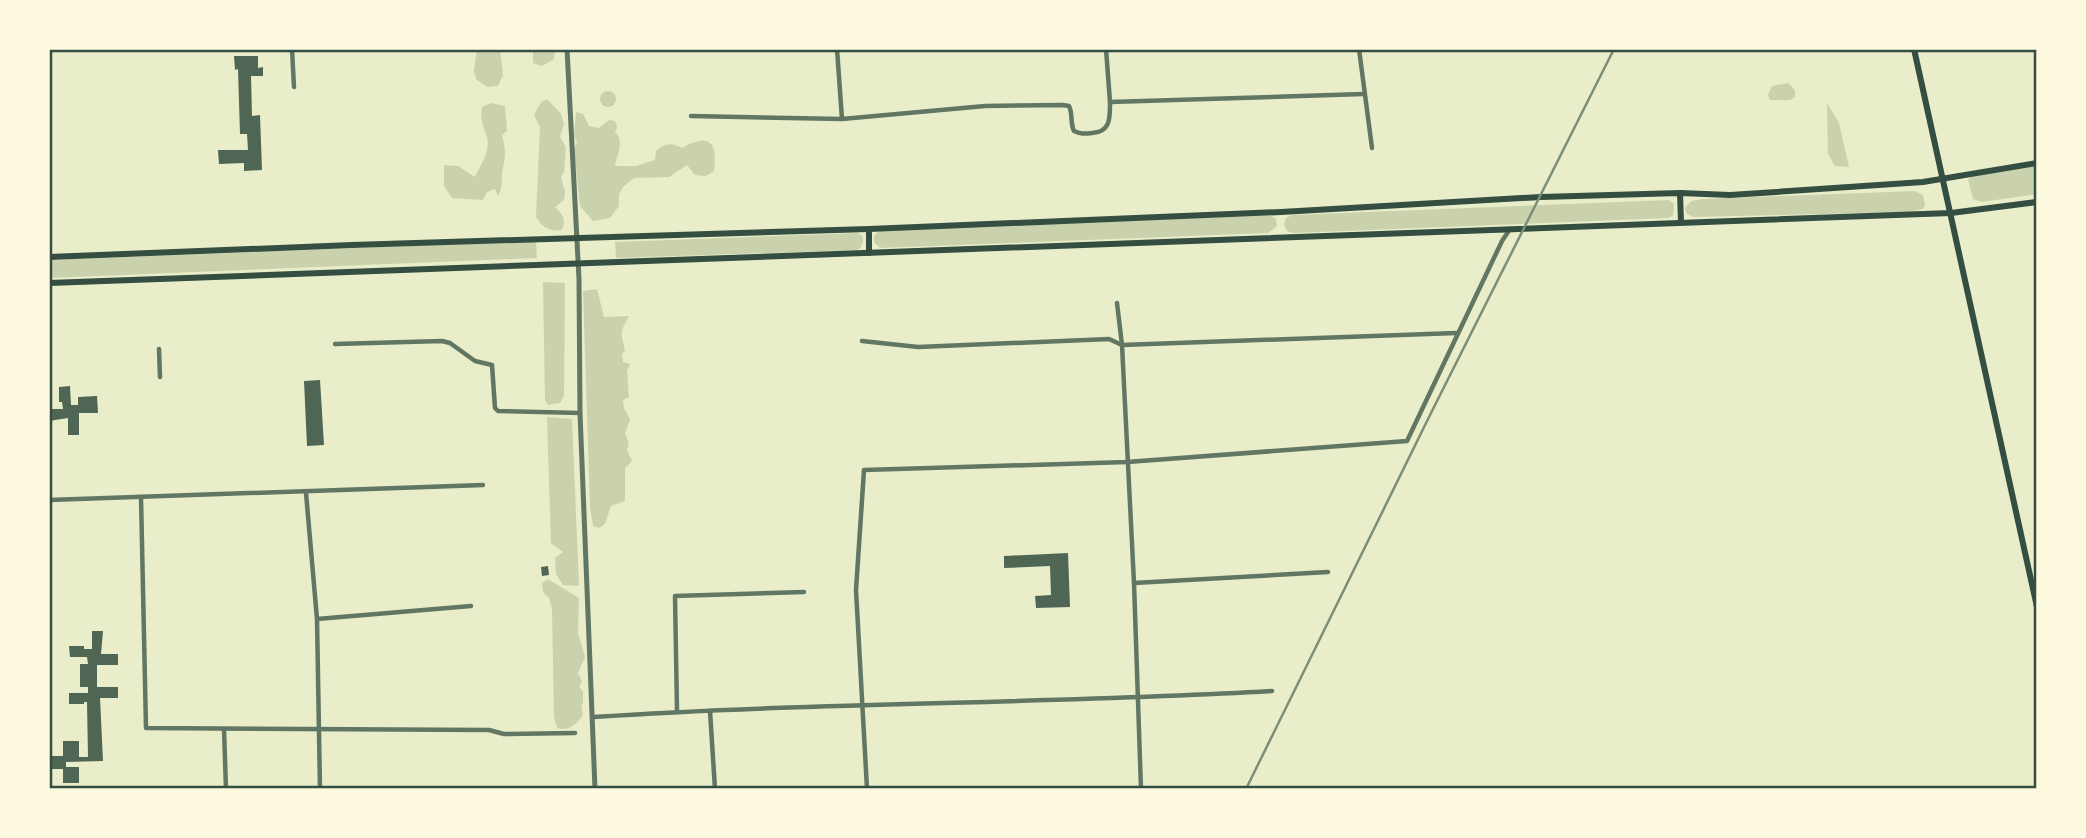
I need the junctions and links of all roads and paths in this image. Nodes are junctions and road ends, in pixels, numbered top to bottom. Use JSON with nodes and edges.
{"nodes":[{"id":1,"x":292,"y":49,"type":"edge"},
{"id":2,"x":567,"y":49,"type":"edge"},
{"id":3,"x":837,"y":49,"type":"edge"},
{"id":4,"x":1106,"y":49,"type":"edge"},
{"id":5,"x":1359,"y":49,"type":"edge"},
{"id":6,"x":1914,"y":49,"type":"edge"},
{"id":7,"x":294,"y":87,"type":"dead end"},
{"id":8,"x":1363,"y":94,"type":"junction"},
{"id":9,"x":1110,"y":102,"type":"junction"},
{"id":10,"x":691,"y":116,"type":"dead end"},
{"id":11,"x":842,"y":119,"type":"junction"},
{"id":12,"x":1372,"y":148,"type":"dead end"},
{"id":13,"x":2037,"y":163,"type":"edge"},
{"id":14,"x":1943,"y":179,"type":"junction"},
{"id":15,"x":1680,"y":193,"type":"junction"},
{"id":16,"x":2037,"y":202,"type":"edge"},
{"id":17,"x":1951,"y":212,"type":"junction"},
{"id":18,"x":1681,"y":222,"type":"junction"},
{"id":19,"x":1511,"y":228,"type":"junction"},
{"id":20,"x":869,"y":229,"type":"junction"},
{"id":21,"x":577,"y":238,"type":"junction"},
{"id":22,"x":869,"y":253,"type":"junction"},
{"id":23,"x":49,"y":257,"type":"edge"},
{"id":24,"x":578,"y":264,"type":"junction"},
{"id":25,"x":49,"y":283,"type":"edge"},
{"id":26,"x":1117,"y":303,"type":"dead end"},
{"id":27,"x":1456,"y":333,"type":"junction"},
{"id":28,"x":862,"y":341,"type":"dead end"},
{"id":29,"x":335,"y":344,"type":"dead end"},
{"id":30,"x":1122,"y":345,"type":"junction"},
{"id":31,"x":159,"y":349,"type":"dead end"},
{"id":32,"x":160,"y":377,"type":"dead end"},
{"id":33,"x":580,"y":413,"type":"junction"},
{"id":34,"x":1127,"y":462,"type":"junction"},
{"id":35,"x":483,"y":485,"type":"dead end"},
{"id":36,"x":306,"y":493,"type":"junction"},
{"id":37,"x":141,"y":497,"type":"junction"},
{"id":38,"x":49,"y":500,"type":"edge"},
{"id":39,"x":1328,"y":572,"type":"dead end"},
{"id":40,"x":1134,"y":583,"type":"junction"},
{"id":41,"x":804,"y":592,"type":"dead end"},
{"id":42,"x":471,"y":606,"type":"dead end"},
{"id":43,"x":2037,"y":607,"type":"edge"},
{"id":44,"x":317,"y":619,"type":"junction"},
{"id":45,"x":1272,"y":691,"type":"dead end"},
{"id":46,"x":1139,"y":698,"type":"junction"},
{"id":47,"x":863,"y":706,"type":"junction"},
{"id":48,"x":677,"y":711,"type":"junction"},
{"id":49,"x":710,"y":711,"type":"junction"},
{"id":50,"x":593,"y":717,"type":"junction"},
{"id":51,"x":318,"y":728,"type":"junction"},
{"id":52,"x":224,"y":729,"type":"junction"},
{"id":53,"x":575,"y":733,"type":"dead end"},
{"id":54,"x":226,"y":789,"type":"edge"},
{"id":55,"x":320,"y":789,"type":"edge"},
{"id":56,"x":595,"y":789,"type":"edge"},
{"id":57,"x":715,"y":789,"type":"edge"},
{"id":58,"x":867,"y":789,"type":"edge"},
{"id":59,"x":1141,"y":789,"type":"edge"}],
"edges":[{"from":1,"to":7,"type":"street"},
{"from":2,"to":21,"type":"street"},
{"from":3,"to":11,"type":"street"},
{"from":4,"to":9,"type":"street"},
{"from":5,"to":8,"type":"street"},
{"from":6,"to":14,"type":"main road"},
{"from":8,"to":9,"type":"street"},
{"from":8,"to":12,"type":"street"},
{"from":9,"to":11,"type":"street"},
{"from":10,"to":11,"type":"street"},
{"from":13,"to":14,"type":"main road"},
{"from":14,"to":15,"type":"main road"},
{"from":14,"to":17,"type":"main road"},
{"from":15,"to":18,"type":"main road"},
{"from":15,"to":20,"type":"main road"},
{"from":16,"to":17,"type":"main road"},
{"from":17,"to":18,"type":"main road"},
{"from":17,"to":43,"type":"main road"},
{"from":18,"to":19,"type":"main road"},
{"from":19,"to":22,"type":"main road"},
{"from":19,"to":27,"type":"street"},
{"from":20,"to":21,"type":"main road"},
{"from":20,"to":22,"type":"main road"},
{"from":21,"to":23,"type":"main road"},
{"from":21,"to":24,"type":"street"},
{"from":22,"to":24,"type":"main road"},
{"from":24,"to":25,"type":"main road"},
{"from":24,"to":33,"type":"street"},
{"from":26,"to":30,"type":"street"},
{"from":27,"to":30,"type":"street"},
{"from":27,"to":34,"type":"street"},
{"from":28,"to":30,"type":"street"},
{"from":29,"to":33,"type":"street"},
{"from":30,"to":34,"type":"street"},
{"from":31,"to":32,"type":"street"},
{"from":33,"to":50,"type":"street"},
{"from":34,"to":40,"type":"street"},
{"from":34,"to":47,"type":"street"},
{"from":35,"to":36,"type":"street"},
{"from":36,"to":37,"type":"street"},
{"from":36,"to":44,"type":"street"},
{"from":37,"to":38,"type":"street"},
{"from":37,"to":52,"type":"street"},
{"from":39,"to":40,"type":"street"},
{"from":40,"to":46,"type":"street"},
{"from":41,"to":48,"type":"street"},
{"from":42,"to":44,"type":"street"},
{"from":44,"to":51,"type":"street"},
{"from":45,"to":46,"type":"street"},
{"from":46,"to":47,"type":"street"},
{"from":46,"to":59,"type":"street"},
{"from":47,"to":49,"type":"street"},
{"from":47,"to":58,"type":"street"},
{"from":48,"to":49,"type":"street"},
{"from":48,"to":50,"type":"street"},
{"from":49,"to":57,"type":"street"},
{"from":50,"to":56,"type":"street"},
{"from":51,"to":52,"type":"street"},
{"from":51,"to":53,"type":"street"},
{"from":51,"to":55,"type":"street"},
{"from":52,"to":54,"type":"street"}]}
